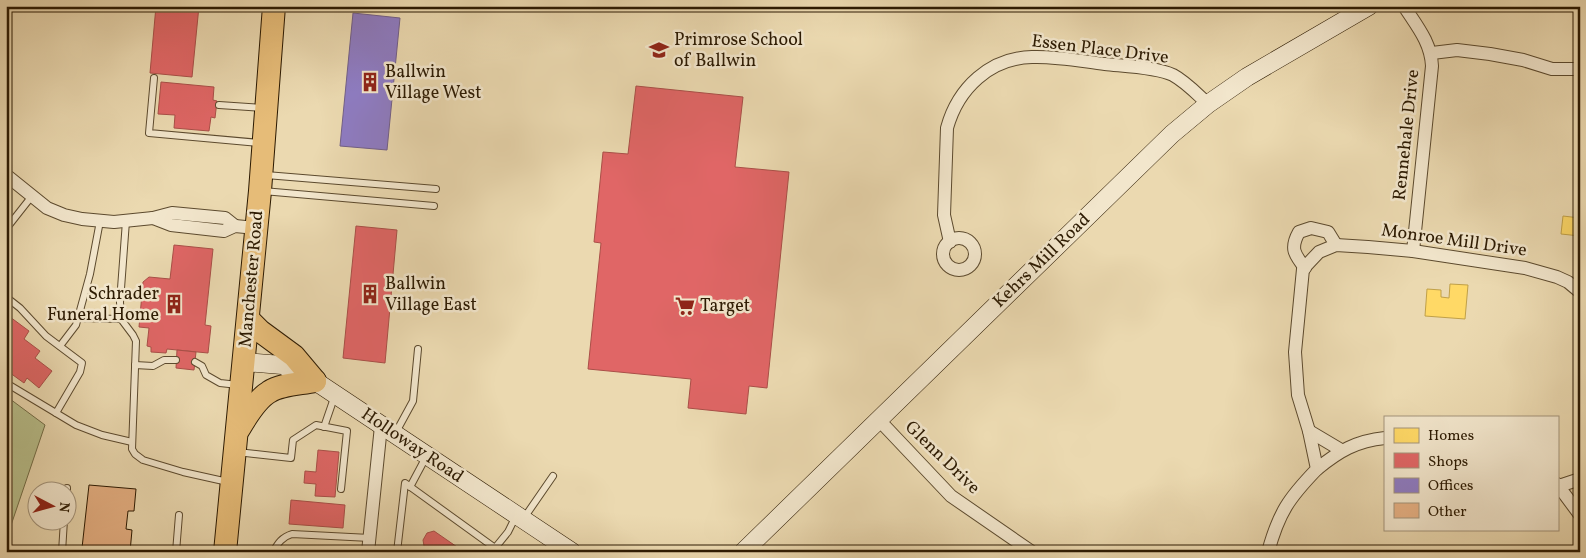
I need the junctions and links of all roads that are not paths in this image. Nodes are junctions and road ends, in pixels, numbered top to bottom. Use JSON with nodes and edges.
{"nodes":[{"id":1,"x":274,"y":6,"type":"edge"},
{"id":2,"x":1369,"y":6,"type":"edge"},
{"id":3,"x":1404,"y":6,"type":"edge"},
{"id":4,"x":1432,"y":53,"type":"junction"},
{"id":5,"x":1580,"y":69,"type":"edge"},
{"id":6,"x":154,"y":78,"type":"dead end"},
{"id":7,"x":1208,"y":104,"type":"junction"},
{"id":8,"x":219,"y":105,"type":"dead end"},
{"id":9,"x":266,"y":109,"type":"junction"},
{"id":10,"x":263,"y":144,"type":"junction"},
{"id":11,"x":6,"y":175,"type":"edge"},
{"id":12,"x":260,"y":182,"type":"junction"},
{"id":13,"x":436,"y":189,"type":"dead end"},
{"id":14,"x":32,"y":196,"type":"junction"},
{"id":15,"x":434,"y":206,"type":"dead end"},
{"id":16,"x":100,"y":221,"type":"junction"},
{"id":17,"x":126,"y":221,"type":"junction"},
{"id":18,"x":245,"y":227,"type":"junction"},
{"id":19,"x":6,"y":229,"type":"edge"},
{"id":20,"x":950,"y":242,"type":"dead end"},
{"id":21,"x":1336,"y":245,"type":"junction"},
{"id":22,"x":1413,"y":251,"type":"junction"},
{"id":23,"x":1305,"y":268,"type":"junction"},
{"id":24,"x":1580,"y":292,"type":"edge"},
{"id":25,"x":6,"y":298,"type":"edge"},
{"id":26,"x":78,"y":318,"type":"junction"},
{"id":27,"x":121,"y":319,"type":"junction"},
{"id":28,"x":248,"y":319,"type":"junction"},
{"id":29,"x":60,"y":346,"type":"junction"},
{"id":30,"x":418,"y":349,"type":"dead end"},
{"id":31,"x":176,"y":360,"type":"dead end"},
{"id":32,"x":195,"y":362,"type":"dead end"},
{"id":33,"x":244,"y":362,"type":"junction"},
{"id":34,"x":135,"y":365,"type":"junction"},
{"id":35,"x":315,"y":381,"type":"junction"},
{"id":36,"x":6,"y":383,"type":"edge"},
{"id":37,"x":242,"y":385,"type":"junction"},
{"id":38,"x":335,"y":394,"type":"junction"},
{"id":39,"x":56,"y":413,"type":"junction"},
{"id":40,"x":879,"y":420,"type":"junction"},
{"id":41,"x":324,"y":427,"type":"junction"},
{"id":42,"x":388,"y":430,"type":"junction"},
{"id":43,"x":1309,"y":431,"type":"junction"},
{"id":44,"x":1384,"y":438,"type":"edge"},
{"id":45,"x":132,"y":442,"type":"junction"},
{"id":46,"x":236,"y":442,"type":"junction"},
{"id":47,"x":1341,"y":450,"type":"junction"},
{"id":48,"x":426,"y":456,"type":"junction"},
{"id":49,"x":1317,"y":469,"type":"junction"},
{"id":50,"x":553,"y":476,"type":"dead end"},
{"id":51,"x":1580,"y":479,"type":"edge"},
{"id":52,"x":232,"y":483,"type":"junction"},
{"id":53,"x":1558,"y":485,"type":"edge"},
{"id":54,"x":410,"y":487,"type":"junction"},
{"id":55,"x":341,"y":489,"type":"dead end"},
{"id":56,"x":179,"y":515,"type":"dead end"},
{"id":57,"x":1580,"y":515,"type":"edge"},
{"id":58,"x":520,"y":518,"type":"junction"},
{"id":59,"x":63,"y":530,"type":"edge"},
{"id":60,"x":370,"y":538,"type":"junction"},
{"id":61,"x":496,"y":550,"type":"edge"},
{"id":62,"x":62,"y":552,"type":"edge"},
{"id":63,"x":176,"y":552,"type":"edge"},
{"id":64,"x":225,"y":552,"type":"edge"},
{"id":65,"x":273,"y":552,"type":"edge"},
{"id":66,"x":368,"y":552,"type":"edge"},
{"id":67,"x":397,"y":552,"type":"edge"},
{"id":68,"x":572,"y":552,"type":"edge"},
{"id":69,"x":743,"y":552,"type":"edge"},
{"id":70,"x":1032,"y":552,"type":"edge"},
{"id":71,"x":1268,"y":552,"type":"edge"}],
"edges":[{"from":1,"to":9,"type":"highway","name":"Manchester Road"},
{"from":2,"to":7,"type":"street","name":"Kehrs Mill Road"},
{"from":3,"to":4,"type":"street"},
{"from":4,"to":5,"type":"street"},
{"from":4,"to":22,"type":"street","name":"Rennehale Drive"},
{"from":6,"to":10,"type":"lane"},
{"from":7,"to":20,"type":"street","name":"Essen Place Drive"},
{"from":7,"to":40,"type":"street","name":"Kehrs Mill Road"},
{"from":8,"to":9,"type":"lane"},
{"from":9,"to":10,"type":"highway","name":"Manchester Road"},
{"from":10,"to":12,"type":"highway","name":"Manchester Road"},
{"from":11,"to":14,"type":"street"},
{"from":12,"to":13,"type":"lane"},
{"from":12,"to":15,"type":"lane"},
{"from":12,"to":18,"type":"highway","name":"Manchester Road"},
{"from":14,"to":16,"type":"street"},
{"from":14,"to":19,"type":"lane"},
{"from":16,"to":17,"type":"street"},
{"from":16,"to":26,"type":"lane"},
{"from":17,"to":18,"type":"street"},
{"from":17,"to":27,"type":"lane"},
{"from":18,"to":28,"type":"highway","name":"Manchester Road"},
{"from":21,"to":22,"type":"street","name":"Monroe Mill Drive"},
{"from":21,"to":23,"type":"street","name":"Monroe Mill Drive"},
{"from":21,"to":23,"type":"street"},
{"from":22,"to":24,"type":"street","name":"Monroe Mill Drive"},
{"from":23,"to":43,"type":"street"},
{"from":25,"to":29,"type":"lane"},
{"from":26,"to":27,"type":"lane"},
{"from":26,"to":29,"type":"lane"},
{"from":27,"to":34,"type":"lane"},
{"from":28,"to":33,"type":"highway","name":"Manchester Road"},
{"from":28,"to":35,"type":"highway"},
{"from":29,"to":39,"type":"lane"},
{"from":30,"to":42,"type":"lane"},
{"from":31,"to":34,"type":"lane"},
{"from":32,"to":37,"type":"lane"},
{"from":33,"to":35,"type":"street","name":"Holloway Road"},
{"from":33,"to":37,"type":"highway","name":"Manchester Road"},
{"from":34,"to":45,"type":"lane"},
{"from":35,"to":38,"type":"street","name":"Holloway Road"},
{"from":35,"to":46,"type":"highway"},
{"from":36,"to":39,"type":"lane"},
{"from":37,"to":46,"type":"highway","name":"Manchester Road"},
{"from":38,"to":41,"type":"lane"},
{"from":38,"to":42,"type":"street","name":"Holloway Road"},
{"from":39,"to":45,"type":"lane"},
{"from":40,"to":69,"type":"street","name":"Kehrs Mill Road"},
{"from":40,"to":70,"type":"street","name":"Glenn Drive"},
{"from":41,"to":46,"type":"lane"},
{"from":41,"to":55,"type":"lane"},
{"from":42,"to":48,"type":"street","name":"Holloway Road"},
{"from":42,"to":60,"type":"street"},
{"from":43,"to":47,"type":"street"},
{"from":43,"to":49,"type":"street"},
{"from":44,"to":47,"type":"street"},
{"from":45,"to":52,"type":"lane"},
{"from":46,"to":52,"type":"highway","name":"Manchester Road"},
{"from":47,"to":49,"type":"street"},
{"from":48,"to":54,"type":"lane"},
{"from":48,"to":58,"type":"street","name":"Holloway Road"},
{"from":49,"to":71,"type":"street"},
{"from":50,"to":58,"type":"lane"},
{"from":51,"to":53,"type":"street"},
{"from":52,"to":64,"type":"highway","name":"Manchester Road"},
{"from":53,"to":57,"type":"street"},
{"from":54,"to":61,"type":"lane"},
{"from":54,"to":67,"type":"lane"},
{"from":56,"to":63,"type":"lane"},
{"from":58,"to":61,"type":"lane"},
{"from":58,"to":68,"type":"street","name":"Holloway Road"},
{"from":59,"to":62,"type":"lane"},
{"from":60,"to":65,"type":"lane"},
{"from":60,"to":66,"type":"street"}]}
